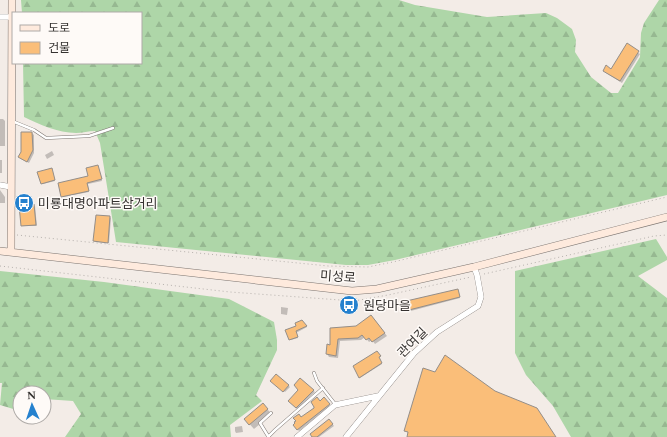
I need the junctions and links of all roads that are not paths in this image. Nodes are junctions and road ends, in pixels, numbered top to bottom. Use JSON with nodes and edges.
{"nodes":[{"id":1,"x":12,"y":0,"type":"edge"},
{"id":2,"x":0,"y":17,"type":"edge"},
{"id":3,"x":12,"y":18,"type":"junction"},
{"id":4,"x":11,"y":120,"type":"junction"},
{"id":5,"x":113,"y":128,"type":"dead end"},
{"id":6,"x":0,"y":185,"type":"edge"},
{"id":7,"x":11,"y":187,"type":"junction"},
{"id":8,"x":667,"y":217,"type":"edge"},
{"id":9,"x":0,"y":251,"type":"edge"},
{"id":10,"x":11,"y":252,"type":"junction"},
{"id":11,"x":474,"y":267,"type":"junction"},
{"id":12,"x":314,"y":373,"type":"dead end"},
{"id":13,"x":323,"y":388,"type":"junction"},
{"id":14,"x":378,"y":396,"type":"junction"},
{"id":15,"x":335,"y":405,"type":"junction"},
{"id":16,"x":271,"y":413,"type":"dead end"},
{"id":17,"x":268,"y":436,"type":"edge"},
{"id":18,"x":297,"y":437,"type":"edge"},
{"id":19,"x":346,"y":437,"type":"edge"}],
"edges":[{"from":1,"to":3,"type":"street"},
{"from":2,"to":3,"type":"street"},
{"from":3,"to":4,"type":"street"},
{"from":4,"to":5,"type":"lane"},
{"from":4,"to":7,"type":"street"},
{"from":6,"to":7,"type":"street"},
{"from":7,"to":10,"type":"street"},
{"from":8,"to":11,"type":"street","name":"미성로"},
{"from":9,"to":10,"type":"street","name":"미성로"},
{"from":10,"to":11,"type":"street","name":"미성로"},
{"from":11,"to":14,"type":"street","name":"관여길"},
{"from":12,"to":13,"type":"lane"},
{"from":13,"to":15,"type":"lane"},
{"from":13,"to":17,"type":"lane"},
{"from":14,"to":15,"type":"street"},
{"from":14,"to":19,"type":"street","name":"관여길"},
{"from":15,"to":18,"type":"street"},
{"from":16,"to":17,"type":"lane"}]}
